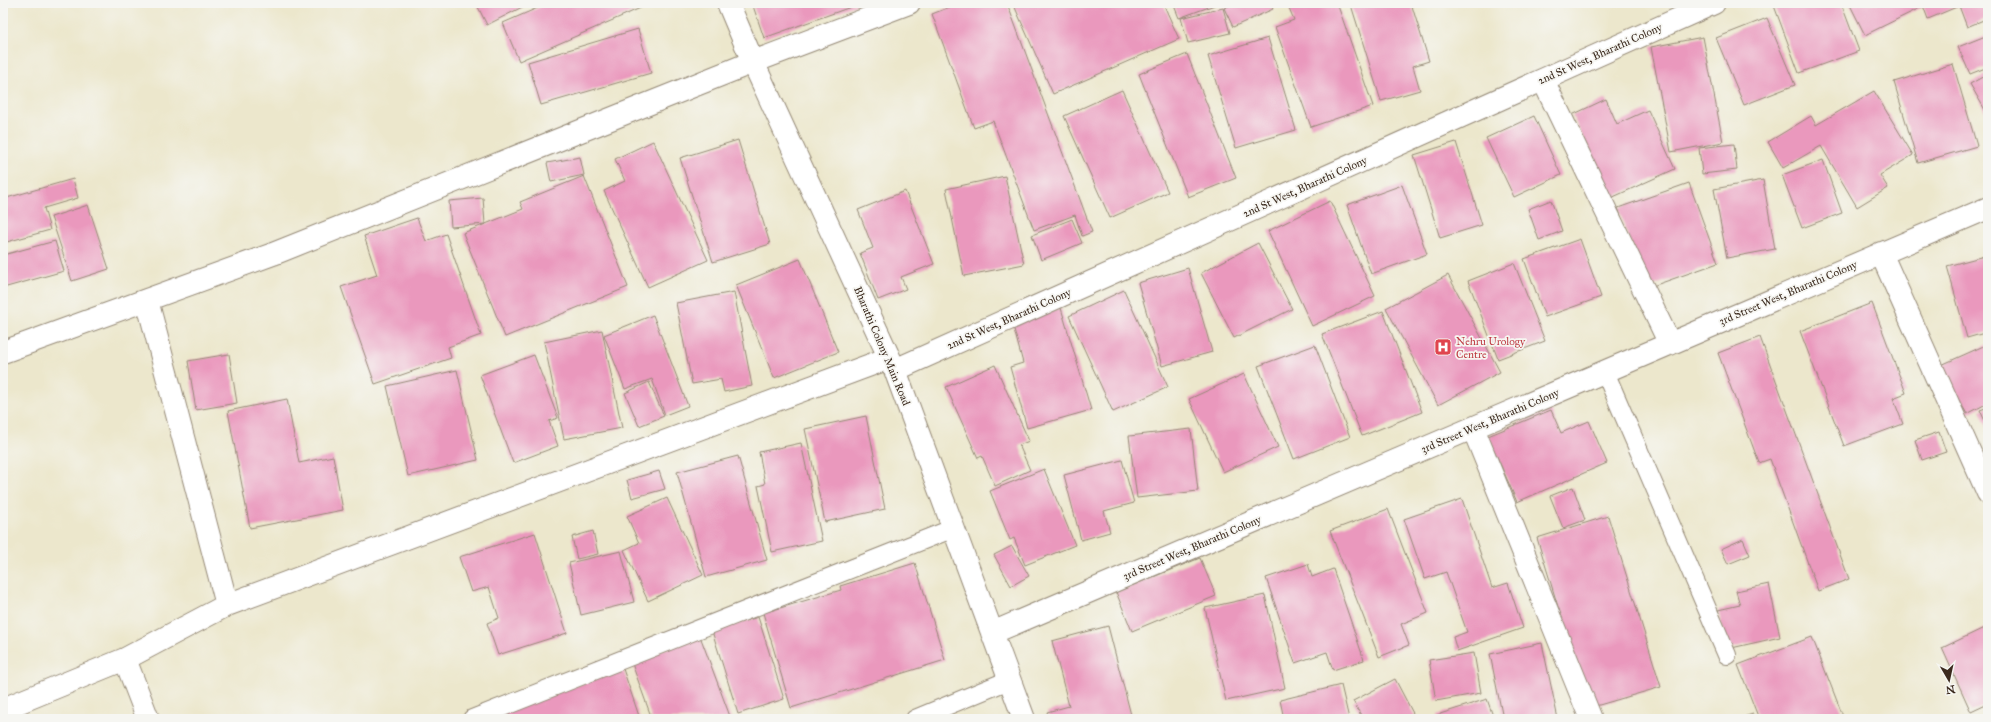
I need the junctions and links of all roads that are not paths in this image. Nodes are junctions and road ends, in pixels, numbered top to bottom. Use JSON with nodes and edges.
{"nodes":[{"id":1,"x":728,"y":3,"type":"edge"},
{"id":2,"x":909,"y":3,"type":"edge"},
{"id":3,"x":1714,"y":3,"type":"edge"},
{"id":4,"x":753,"y":62,"type":"junction"},
{"id":5,"x":1543,"y":80,"type":"junction"},
{"id":6,"x":1988,"y":208,"type":"edge"},
{"id":7,"x":1881,"y":254,"type":"junction"},
{"id":8,"x":147,"y":300,"type":"junction"},
{"id":9,"x":1670,"y":344,"type":"junction"},
{"id":10,"x":3,"y":352,"type":"edge"},
{"id":11,"x":892,"y":364,"type":"junction"},
{"id":12,"x":1605,"y":372,"type":"junction"},
{"id":13,"x":1473,"y":428,"type":"junction"},
{"id":14,"x":1988,"y":492,"type":"edge"},
{"id":15,"x":954,"y":528,"type":"junction"},
{"id":16,"x":227,"y":605,"type":"junction"},
{"id":17,"x":992,"y":634,"type":"junction"},
{"id":18,"x":1727,"y":655,"type":"dead end"},
{"id":19,"x":125,"y":659,"type":"junction"},
{"id":20,"x":1009,"y":680,"type":"junction"},
{"id":21,"x":3,"y":709,"type":"edge"},
{"id":22,"x":148,"y":719,"type":"edge"},
{"id":23,"x":472,"y":719,"type":"edge"},
{"id":24,"x":915,"y":719,"type":"edge"},
{"id":25,"x":1024,"y":719,"type":"edge"},
{"id":26,"x":1591,"y":719,"type":"edge"}],
"edges":[{"from":1,"to":4,"type":"street","name":"Bharathi Colony Main Road"},
{"from":2,"to":4,"type":"street"},
{"from":3,"to":5,"type":"street","name":"2nd St West, Bharathi Colony"},
{"from":4,"to":8,"type":"street"},
{"from":4,"to":11,"type":"street","name":"Bharathi Colony Main Road"},
{"from":5,"to":9,"type":"street"},
{"from":5,"to":11,"type":"street","name":"2nd St West, Bharathi Colony"},
{"from":6,"to":7,"type":"street","name":"3rd Street West, Bharathi Colony"},
{"from":7,"to":9,"type":"street","name":"3rd Street West, Bharathi Colony"},
{"from":7,"to":14,"type":"street"},
{"from":8,"to":10,"type":"street"},
{"from":8,"to":16,"type":"street"},
{"from":9,"to":12,"type":"street","name":"3rd Street West, Bharathi Colony"},
{"from":11,"to":15,"type":"street","name":"Bharathi Colony Main Road"},
{"from":11,"to":16,"type":"street","name":"2nd St West, Bharathi Colony"},
{"from":12,"to":13,"type":"street","name":"3rd Street West, Bharathi Colony"},
{"from":12,"to":18,"type":"lane"},
{"from":13,"to":17,"type":"street","name":"3rd Street West, Bharathi Colony"},
{"from":13,"to":26,"type":"street"},
{"from":15,"to":17,"type":"street","name":"Bharathi Colony Main Road"},
{"from":15,"to":23,"type":"lane"},
{"from":16,"to":19,"type":"street","name":"2nd St West, Bharathi Colony"},
{"from":17,"to":20,"type":"street","name":"Bharathi Colony Main Road"},
{"from":19,"to":21,"type":"street","name":"2nd St West, Bharathi Colony"},
{"from":19,"to":22,"type":"street"},
{"from":20,"to":24,"type":"lane"},
{"from":20,"to":25,"type":"street","name":"Bharathi Colony Main Road"}]}
